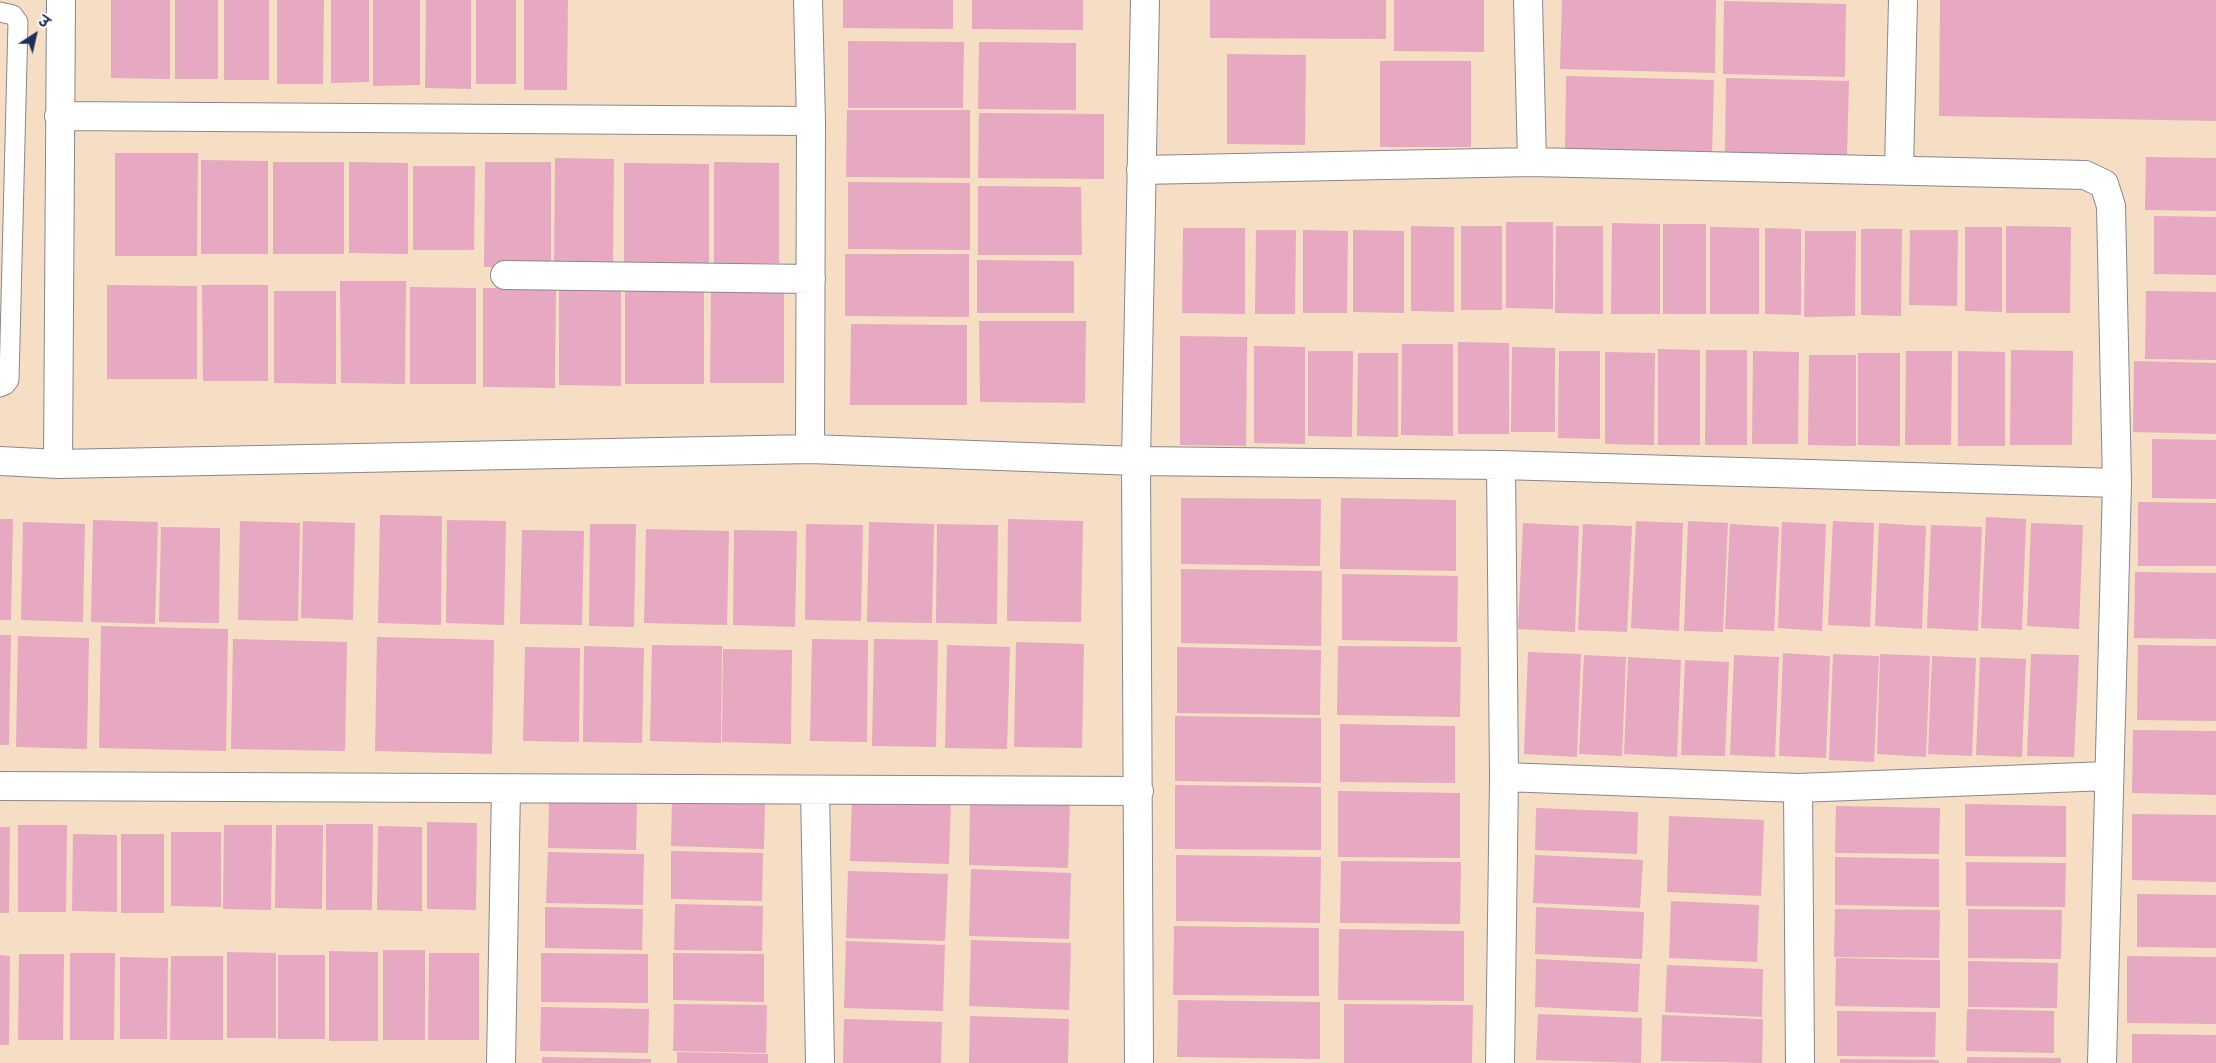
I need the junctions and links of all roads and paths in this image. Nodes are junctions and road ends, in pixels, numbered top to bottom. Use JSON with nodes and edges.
{"nodes":[{"id":1,"x":61,"y":0,"type":"edge"},
{"id":2,"x":808,"y":0,"type":"edge"},
{"id":3,"x":1145,"y":0,"type":"edge"},
{"id":4,"x":1528,"y":0,"type":"edge"},
{"id":5,"x":1903,"y":0,"type":"edge"},
{"id":6,"x":0,"y":12,"type":"edge"},
{"id":7,"x":59,"y":116,"type":"junction"},
{"id":8,"x":811,"y":121,"type":"junction"},
{"id":9,"x":1532,"y":162,"type":"junction"},
{"id":10,"x":1141,"y":170,"type":"junction"},
{"id":11,"x":1900,"y":170,"type":"junction"},
{"id":12,"x":505,"y":275,"type":"dead end"},
{"id":13,"x":811,"y":279,"type":"junction"},
{"id":14,"x":0,"y":387,"type":"edge"},
{"id":15,"x":810,"y":449,"type":"junction"},
{"id":16,"x":0,"y":461,"type":"edge"},
{"id":17,"x":1136,"y":462,"type":"junction"},
{"id":18,"x":58,"y":464,"type":"junction"},
{"id":19,"x":1501,"y":465,"type":"junction"},
{"id":20,"x":2117,"y":483,"type":"junction"},
{"id":21,"x":2108,"y":776,"type":"junction"},
{"id":22,"x":1504,"y":777,"type":"junction"},
{"id":23,"x":0,"y":786,"type":"edge"},
{"id":24,"x":1798,"y":788,"type":"junction"},
{"id":25,"x":506,"y":789,"type":"junction"},
{"id":26,"x":815,"y":790,"type":"junction"},
{"id":27,"x":1139,"y":792,"type":"junction"},
{"id":28,"x":501,"y":1063,"type":"edge"},
{"id":29,"x":820,"y":1063,"type":"edge"},
{"id":30,"x":1139,"y":1063,"type":"edge"},
{"id":31,"x":1500,"y":1063,"type":"edge"},
{"id":32,"x":1800,"y":1063,"type":"edge"},
{"id":33,"x":2102,"y":1063,"type":"edge"}],
"edges":[{"from":1,"to":7,"type":"street"},
{"from":2,"to":8,"type":"street"},
{"from":3,"to":10,"type":"street"},
{"from":4,"to":9,"type":"street"},
{"from":5,"to":11,"type":"street"},
{"from":6,"to":14,"type":"lane"},
{"from":7,"to":8,"type":"street"},
{"from":7,"to":18,"type":"street"},
{"from":8,"to":13,"type":"street"},
{"from":9,"to":10,"type":"street"},
{"from":9,"to":11,"type":"street"},
{"from":10,"to":17,"type":"street"},
{"from":11,"to":20,"type":"street"},
{"from":12,"to":13,"type":"street"},
{"from":13,"to":15,"type":"street"},
{"from":15,"to":17,"type":"street"},
{"from":15,"to":18,"type":"street"},
{"from":16,"to":18,"type":"street"},
{"from":17,"to":19,"type":"street"},
{"from":17,"to":27,"type":"street"},
{"from":19,"to":20,"type":"street"},
{"from":19,"to":22,"type":"street"},
{"from":20,"to":21,"type":"street"},
{"from":21,"to":24,"type":"street"},
{"from":21,"to":33,"type":"street"},
{"from":22,"to":24,"type":"street"},
{"from":22,"to":31,"type":"street"},
{"from":23,"to":25,"type":"street"},
{"from":24,"to":32,"type":"street"},
{"from":25,"to":26,"type":"street"},
{"from":25,"to":28,"type":"street"},
{"from":26,"to":27,"type":"street"},
{"from":26,"to":29,"type":"street"},
{"from":27,"to":30,"type":"street"}]}
